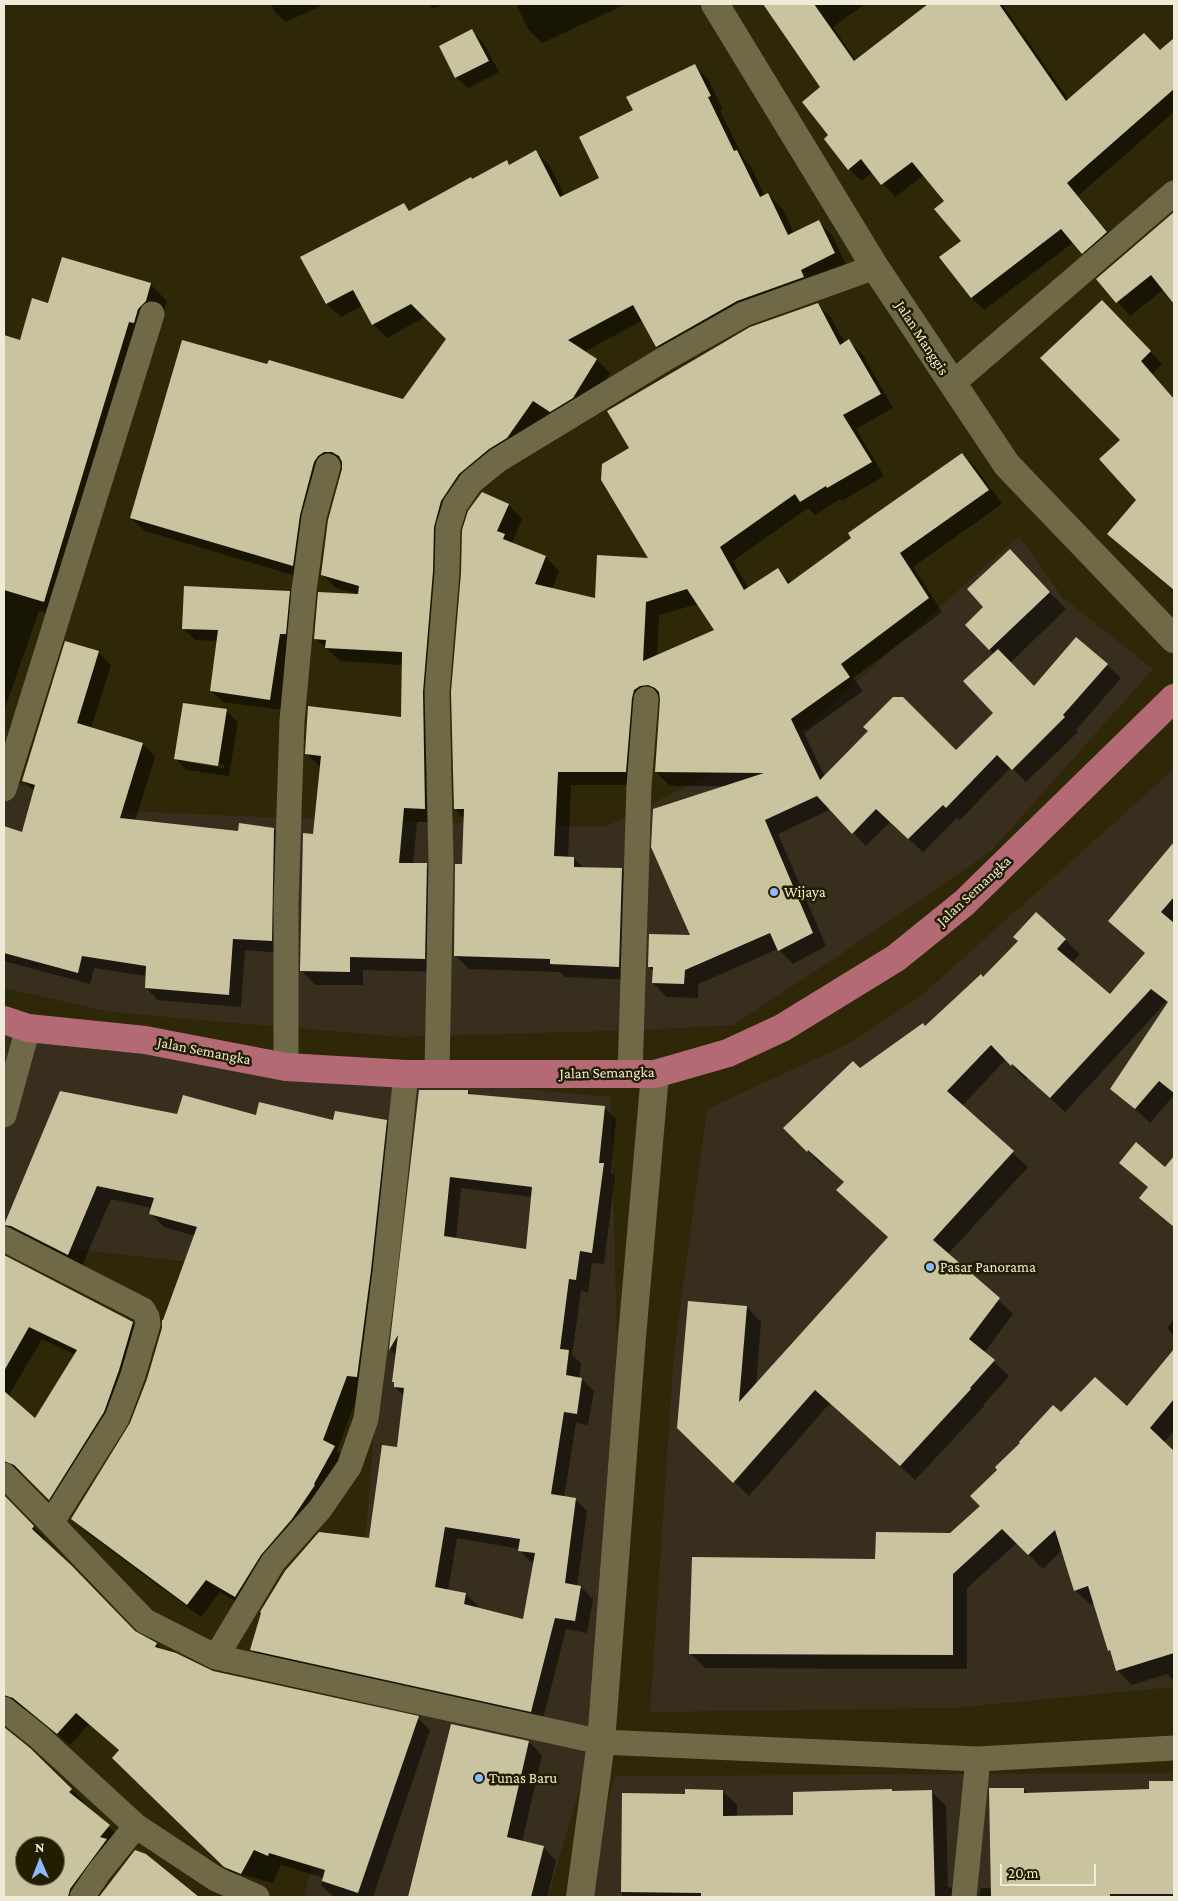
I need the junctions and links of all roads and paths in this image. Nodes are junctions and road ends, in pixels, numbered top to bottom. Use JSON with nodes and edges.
{"nodes":[{"id":1,"x":715,"y":4,"type":"edge"},
{"id":2,"x":1174,"y":193,"type":"edge"},
{"id":3,"x":875,"y":266,"type":"junction"},
{"id":4,"x":152,"y":314,"type":"dead end"},
{"id":5,"x":952,"y":384,"type":"junction"},
{"id":6,"x":328,"y":466,"type":"dead end"},
{"id":7,"x":1174,"y":639,"type":"edge"},
{"id":8,"x":1174,"y":698,"type":"edge"},
{"id":9,"x":646,"y":699,"type":"dead end"},
{"id":10,"x":4,"y":789,"type":"edge"},
{"id":11,"x":16,"y":1024,"type":"edge"},
{"id":12,"x":286,"y":1067,"type":"junction"},
{"id":13,"x":406,"y":1074,"type":"junction"},
{"id":14,"x":437,"y":1074,"type":"junction"},
{"id":15,"x":642,"y":1074,"type":"junction"},
{"id":16,"x":4,"y":1115,"type":"edge"},
{"id":17,"x":4,"y":1240,"type":"edge"},
{"id":18,"x":4,"y":1475,"type":"edge"},
{"id":19,"x":51,"y":1523,"type":"junction"},
{"id":20,"x":216,"y":1657,"type":"junction"},
{"id":21,"x":4,"y":1709,"type":"edge"},
{"id":22,"x":601,"y":1742,"type":"junction"},
{"id":23,"x":1174,"y":1748,"type":"edge"},
{"id":24,"x":978,"y":1759,"type":"junction"},
{"id":25,"x":136,"y":1826,"type":"junction"},
{"id":26,"x":82,"y":1897,"type":"edge"},
{"id":27,"x":257,"y":1897,"type":"edge"},
{"id":28,"x":580,"y":1897,"type":"edge"},
{"id":29,"x":964,"y":1897,"type":"edge"}],
"edges":[{"from":1,"to":3,"type":"street","name":"Jalan Manggis"},
{"from":2,"to":5,"type":"street"},
{"from":3,"to":5,"type":"street","name":"Jalan Manggis"},
{"from":3,"to":14,"type":"street"},
{"from":4,"to":10,"type":"street"},
{"from":5,"to":7,"type":"street","name":"Jalan Manggis"},
{"from":6,"to":12,"type":"street"},
{"from":8,"to":15,"type":"main road","name":"Jalan Semangka"},
{"from":9,"to":15,"type":"street"},
{"from":11,"to":12,"type":"main road","name":"Jalan Semangka"},
{"from":11,"to":16,"type":"street"},
{"from":12,"to":13,"type":"main road","name":"Jalan Semangka"},
{"from":13,"to":14,"type":"main road","name":"Jalan Semangka"},
{"from":13,"to":20,"type":"street"},
{"from":14,"to":15,"type":"main road","name":"Jalan Semangka"},
{"from":15,"to":22,"type":"street"},
{"from":17,"to":19,"type":"street"},
{"from":18,"to":19,"type":"street"},
{"from":19,"to":20,"type":"street"},
{"from":20,"to":22,"type":"street"},
{"from":21,"to":25,"type":"street"},
{"from":22,"to":24,"type":"street"},
{"from":22,"to":28,"type":"street"},
{"from":23,"to":24,"type":"street"},
{"from":24,"to":29,"type":"street"},
{"from":25,"to":26,"type":"street"},
{"from":25,"to":27,"type":"street"}]}
